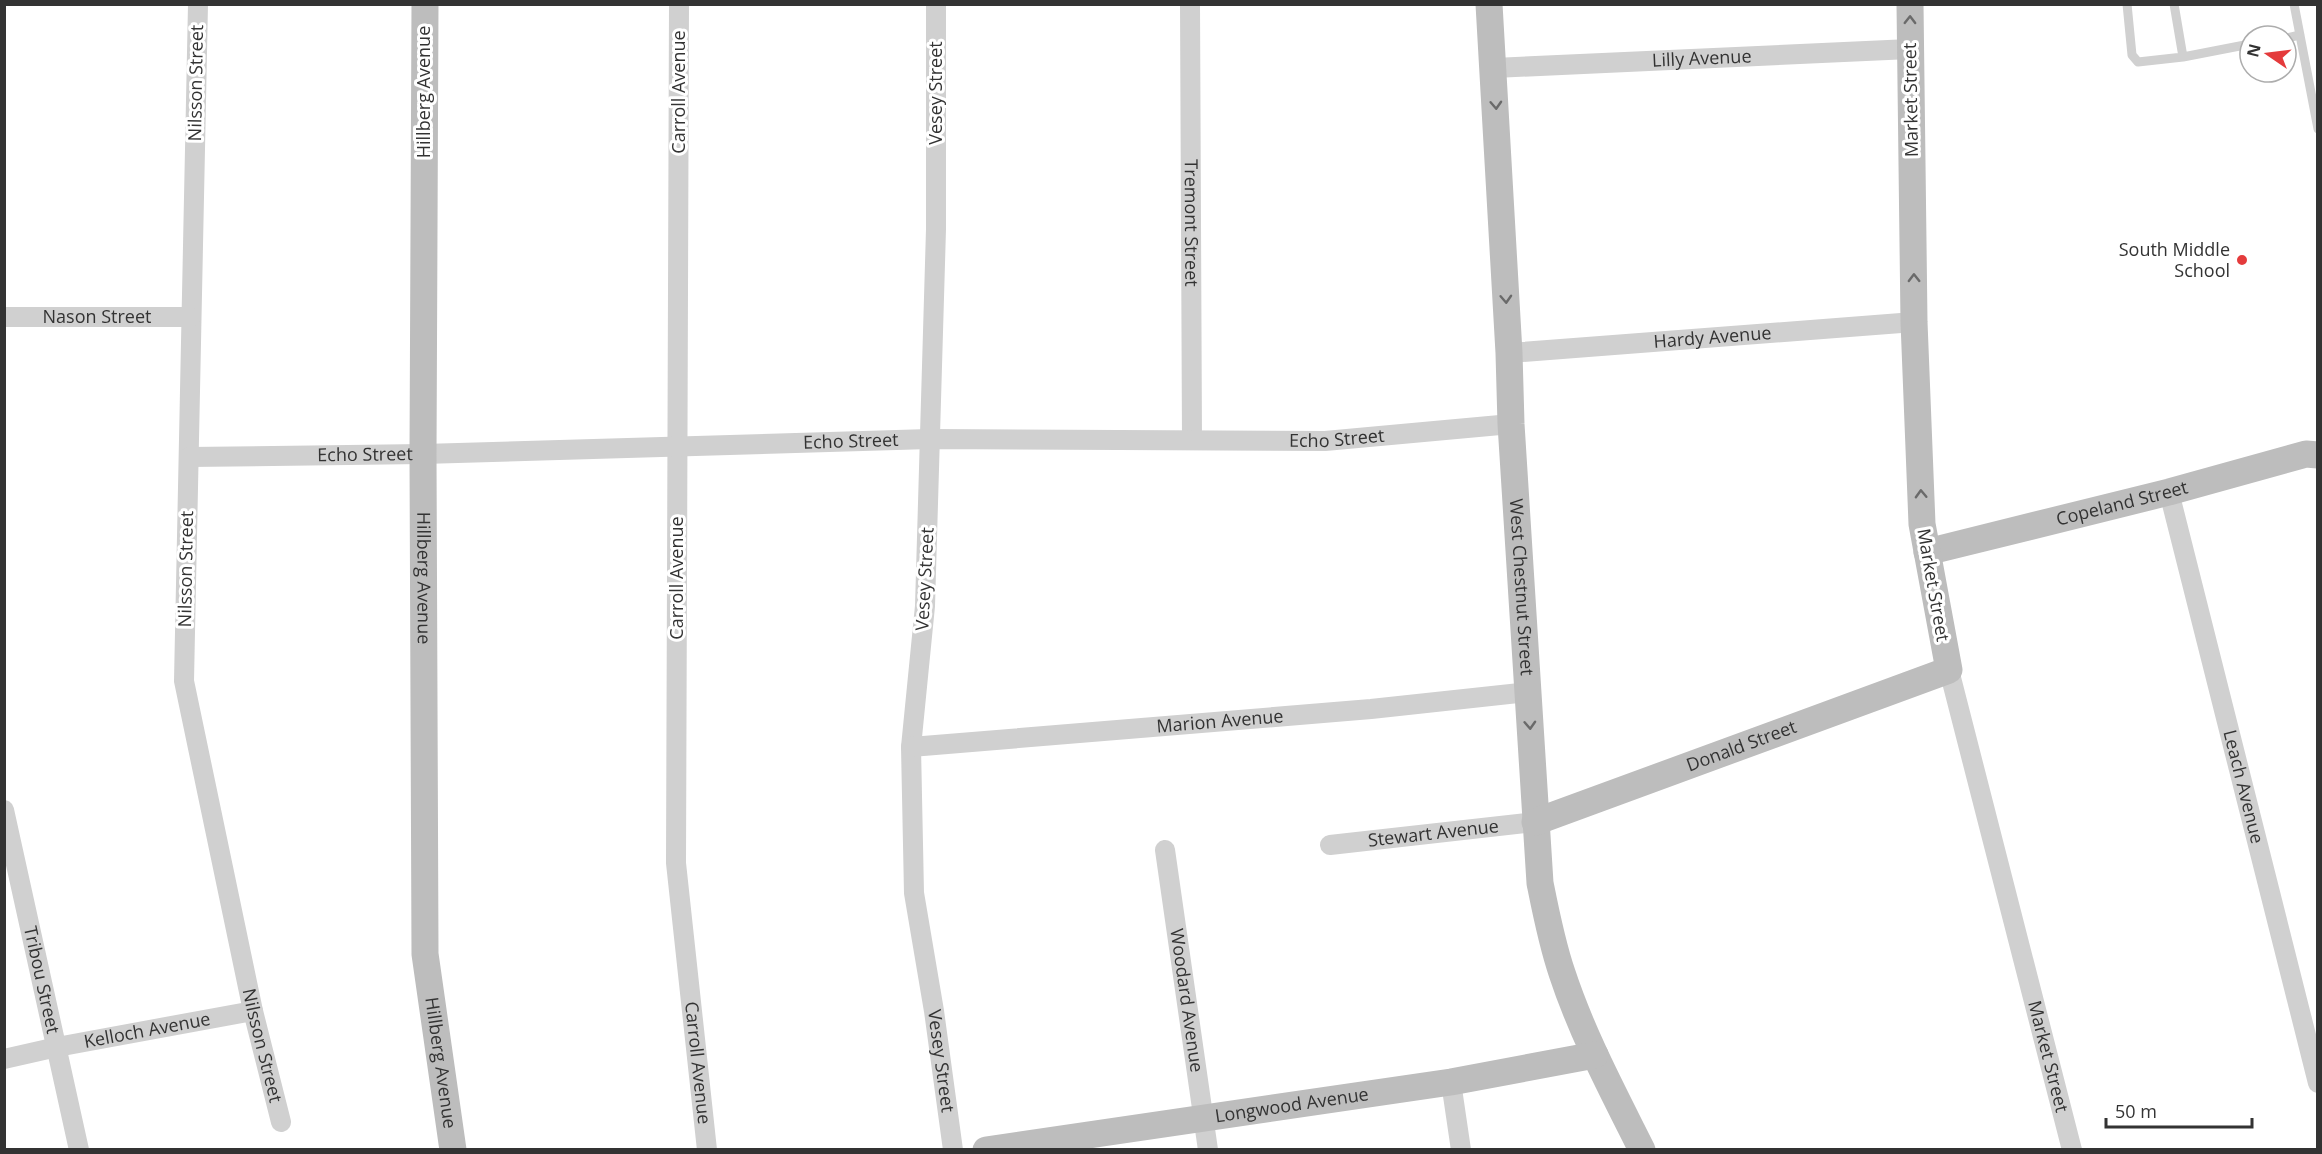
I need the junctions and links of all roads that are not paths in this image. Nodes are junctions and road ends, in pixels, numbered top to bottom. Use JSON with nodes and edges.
{"nodes":[{"id":1,"x":198,"y":4,"type":"edge"},
{"id":2,"x":425,"y":4,"type":"edge"},
{"id":3,"x":679,"y":4,"type":"edge"},
{"id":4,"x":936,"y":4,"type":"edge"},
{"id":5,"x":1190,"y":4,"type":"edge"},
{"id":6,"x":1489,"y":4,"type":"edge"},
{"id":7,"x":1910,"y":4,"type":"edge"},
{"id":8,"x":2127,"y":4,"type":"edge"},
{"id":9,"x":2174,"y":4,"type":"edge"},
{"id":10,"x":2294,"y":4,"type":"edge"},
{"id":11,"x":2300,"y":36,"type":"joint"},
{"id":12,"x":2238,"y":46,"type":"edge"},
{"id":13,"x":1910,"y":49,"type":"junction"},
{"id":14,"x":2183,"y":57,"type":"junction"},
{"id":15,"x":1494,"y":68,"type":"junction"},
{"id":16,"x":2318,"y":129,"type":"edge"},
{"id":17,"x":4,"y":317,"type":"edge"},
{"id":18,"x":190,"y":317,"type":"junction"},
{"id":19,"x":1914,"y":322,"type":"junction"},
{"id":20,"x":1509,"y":353,"type":"junction"},
{"id":21,"x":1511,"y":424,"type":"junction"},
{"id":22,"x":930,"y":439,"type":"junction"},
{"id":23,"x":1192,"y":440,"type":"junction"},
{"id":24,"x":678,"y":445,"type":"junction"},
{"id":25,"x":423,"y":454,"type":"junction"},
{"id":26,"x":2318,"y":455,"type":"edge"},
{"id":27,"x":189,"y":457,"type":"junction"},
{"id":28,"x":2169,"y":492,"type":"junction"},
{"id":29,"x":1927,"y":552,"type":"junction"},
{"id":30,"x":1949,"y":670,"type":"junction"},
{"id":31,"x":1528,"y":692,"type":"junction"},
{"id":32,"x":911,"y":747,"type":"junction"},
{"id":33,"x":4,"y":810,"type":"edge"},
{"id":34,"x":1535,"y":822,"type":"junction"},
{"id":35,"x":1330,"y":845,"type":"dead end"},
{"id":36,"x":1165,"y":850,"type":"dead end"},
{"id":37,"x":253,"y":1011,"type":"junction"},
{"id":38,"x":57,"y":1047,"type":"junction"},
{"id":39,"x":1595,"y":1054,"type":"junction"},
{"id":40,"x":4,"y":1059,"type":"edge"},
{"id":41,"x":1451,"y":1082,"type":"junction"},
{"id":42,"x":2318,"y":1083,"type":"edge"},
{"id":43,"x":1203,"y":1117,"type":"junction"},
{"id":44,"x":281,"y":1122,"type":"dead end"},
{"id":45,"x":78,"y":1149,"type":"edge"},
{"id":46,"x":453,"y":1149,"type":"edge"},
{"id":47,"x":707,"y":1149,"type":"edge"},
{"id":48,"x":953,"y":1149,"type":"edge"},
{"id":49,"x":986,"y":1149,"type":"edge"},
{"id":50,"x":1208,"y":1149,"type":"edge"},
{"id":51,"x":1461,"y":1149,"type":"edge"},
{"id":52,"x":1642,"y":1149,"type":"edge"},
{"id":53,"x":2072,"y":1149,"type":"edge"}],
"edges":[{"from":1,"to":18,"type":"street","name":"Nilsson Street"},
{"from":2,"to":25,"type":"main road","name":"Hillberg Avenue"},
{"from":3,"to":24,"type":"street","name":"Carroll Avenue"},
{"from":4,"to":22,"type":"street","name":"Vesey Street"},
{"from":5,"to":23,"type":"street","name":"Tremont Street"},
{"from":6,"to":15,"type":"main road","name":"West Chestnut Street"},
{"from":13,"to":7,"type":"main road","name":"Market Street","one_way":true},
{"from":8,"to":14,"type":"lane"},
{"from":9,"to":14,"type":"lane"},
{"from":10,"to":11,"type":"lane"},
{"from":11,"to":16,"type":"lane"},
{"from":12,"to":14,"type":"lane"},
{"from":13,"to":15,"type":"street","name":"Lilly Avenue"},
{"from":19,"to":13,"type":"main road","name":"Market Street","one_way":true},
{"from":15,"to":20,"type":"main road","name":"West Chestnut Street","one_way":true},
{"from":17,"to":18,"type":"street","name":"Nason Street"},
{"from":18,"to":27,"type":"street","name":"Nilsson Street"},
{"from":19,"to":20,"type":"street","name":"Hardy Avenue"},
{"from":29,"to":19,"type":"main road","name":"Market Street","one_way":true},
{"from":20,"to":21,"type":"main road","name":"West Chestnut Street"},
{"from":21,"to":23,"type":"street","name":"Echo Street"},
{"from":21,"to":31,"type":"main road","name":"West Chestnut Street"},
{"from":22,"to":23,"type":"street","name":"Echo Street"},
{"from":22,"to":24,"type":"street","name":"Echo Street"},
{"from":22,"to":32,"type":"street","name":"Vesey Street"},
{"from":24,"to":25,"type":"street","name":"Echo Street"},
{"from":24,"to":47,"type":"street","name":"Carroll Avenue"},
{"from":25,"to":27,"type":"street","name":"Echo Street"},
{"from":25,"to":46,"type":"main road","name":"Hillberg Avenue"},
{"from":26,"to":28,"type":"main road","name":"Copeland Street"},
{"from":27,"to":37,"type":"street","name":"Nilsson Street"},
{"from":28,"to":29,"type":"main road","name":"Copeland Street"},
{"from":28,"to":42,"type":"street","name":"Leach Avenue"},
{"from":29,"to":30,"type":"main road","name":"Market Street"},
{"from":30,"to":34,"type":"main road","name":"Donald Street"},
{"from":30,"to":53,"type":"street","name":"Market Street"},
{"from":31,"to":32,"type":"street","name":"Marion Avenue"},
{"from":31,"to":34,"type":"main road","name":"West Chestnut Street","one_way":true},
{"from":32,"to":48,"type":"street","name":"Vesey Street"},
{"from":33,"to":38,"type":"street","name":"Tribou Street"},
{"from":34,"to":35,"type":"street","name":"Stewart Avenue"},
{"from":34,"to":39,"type":"main road","name":"West Chestnut Street"},
{"from":36,"to":43,"type":"street","name":"Woodard Avenue"},
{"from":37,"to":38,"type":"street","name":"Kelloch Avenue"},
{"from":37,"to":44,"type":"street","name":"Nilsson Street"},
{"from":38,"to":40,"type":"street","name":"Kelloch Avenue"},
{"from":38,"to":45,"type":"street","name":"Tribou Street"},
{"from":39,"to":41,"type":"main road","name":"Longwood Avenue"},
{"from":39,"to":52,"type":"main road","name":"West Chestnut Street"},
{"from":41,"to":43,"type":"main road","name":"Longwood Avenue"},
{"from":41,"to":51,"type":"street"},
{"from":43,"to":49,"type":"main road","name":"Longwood Avenue"},
{"from":43,"to":50,"type":"street","name":"Woodard Avenue"}]}
